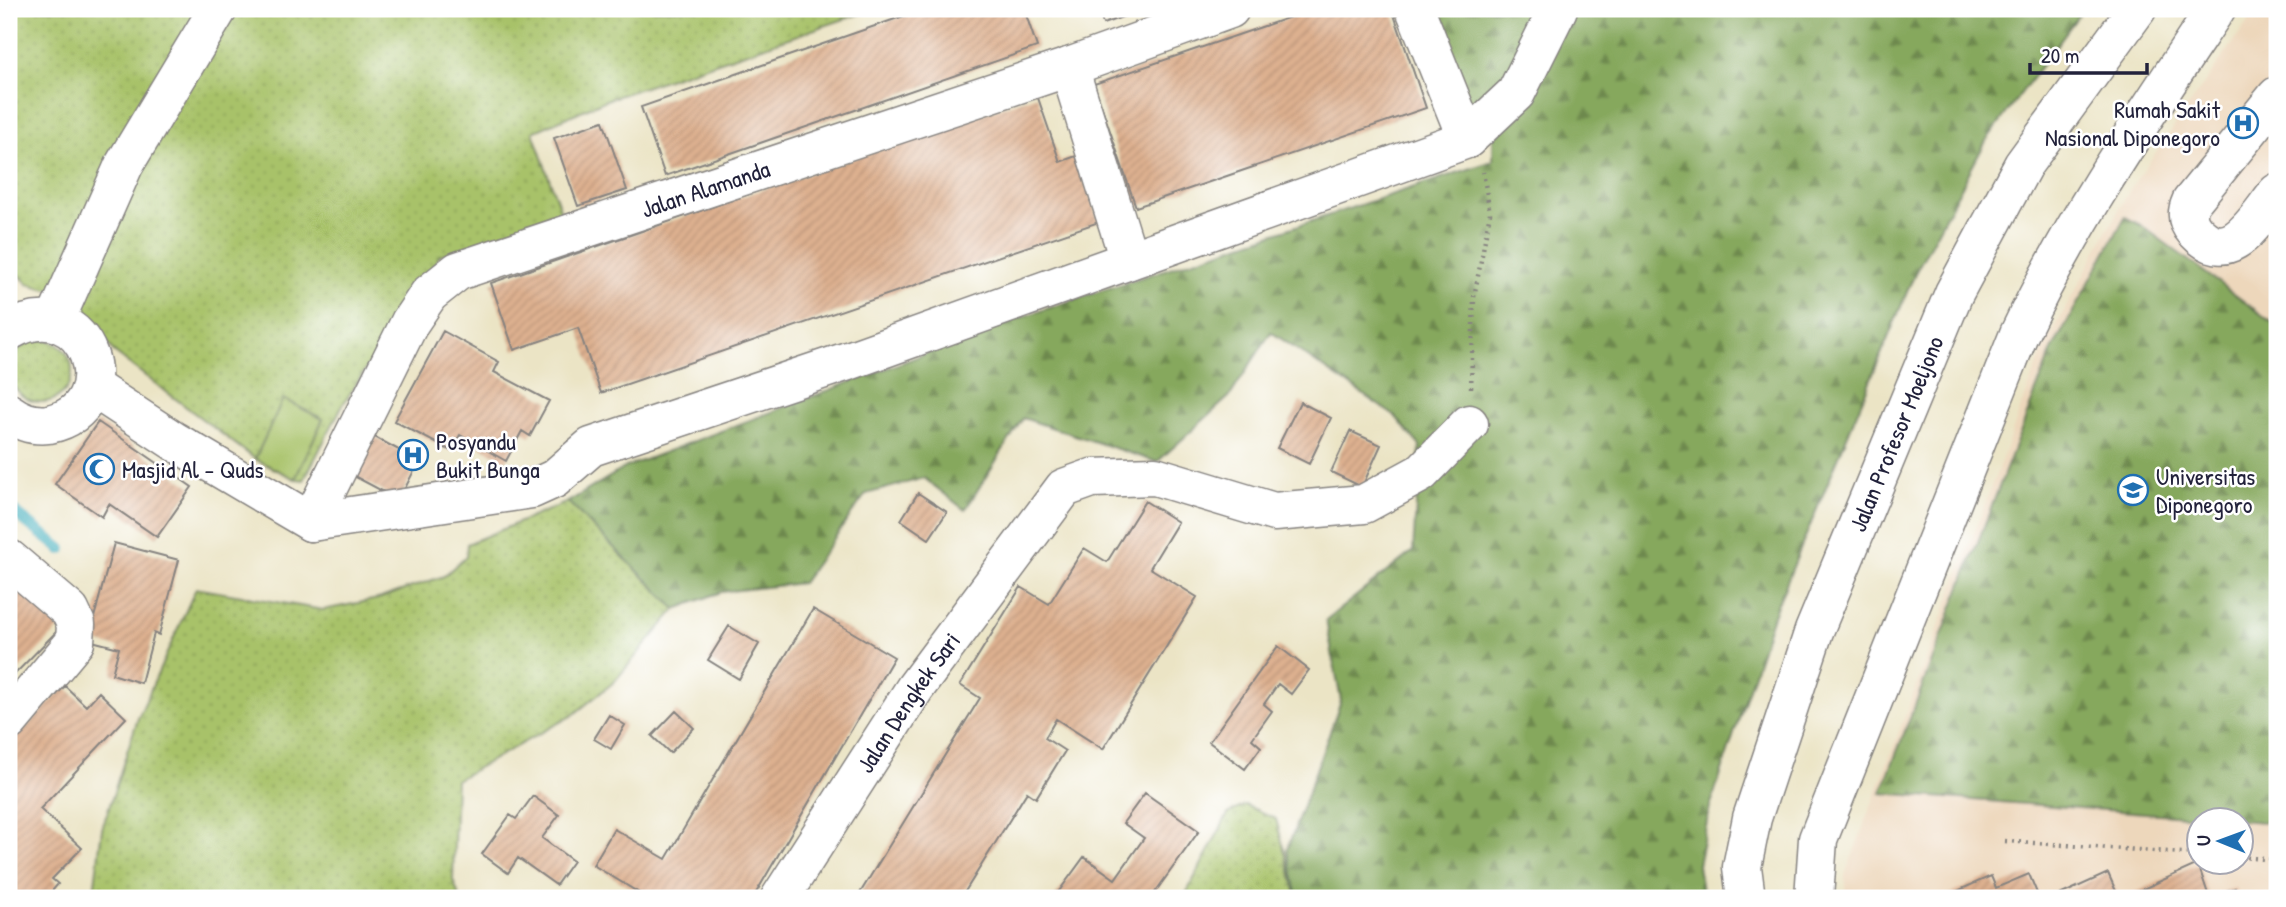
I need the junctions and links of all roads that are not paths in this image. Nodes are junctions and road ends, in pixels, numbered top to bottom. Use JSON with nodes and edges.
{"nodes":[{"id":1,"x":218,"y":9,"type":"edge"},
{"id":2,"x":1230,"y":9,"type":"edge"},
{"id":3,"x":1415,"y":9,"type":"edge"},
{"id":4,"x":1558,"y":9,"type":"edge"},
{"id":5,"x":2137,"y":9,"type":"edge"},
{"id":6,"x":2216,"y":9,"type":"edge"},
{"id":7,"x":1069,"y":67,"type":"junction"},
{"id":8,"x":2277,"y":96,"type":"edge"},
{"id":9,"x":1467,"y":139,"type":"junction"},
{"id":10,"x":2277,"y":193,"type":"edge"},
{"id":11,"x":1129,"y":260,"type":"junction"},
{"id":12,"x":55,"y":321,"type":"junction"},
{"id":13,"x":9,"y":331,"type":"edge"},
{"id":14,"x":92,"y":387,"type":"junction"},
{"id":15,"x":9,"y":413,"type":"edge"},
{"id":16,"x":1469,"y":424,"type":"road end"},
{"id":17,"x":311,"y":522,"type":"junction"},
{"id":18,"x":9,"y":559,"type":"edge"},
{"id":19,"x":9,"y":720,"type":"edge"},
{"id":20,"x":780,"y":898,"type":"edge"},
{"id":21,"x":1746,"y":898,"type":"edge"},
{"id":22,"x":1814,"y":898,"type":"edge"}],
"edges":[{"from":1,"to":12,"type":"street"},
{"from":2,"to":7,"type":"street","name":"Jalan Alamanda"},
{"from":3,"to":9,"type":"street"},
{"from":4,"to":9,"type":"street"},
{"from":5,"to":21,"type":"street","name":"Jalan Profesor Moeljono"},
{"from":6,"to":22,"type":"street"},
{"from":7,"to":11,"type":"street"},
{"from":7,"to":17,"type":"street","name":"Jalan Alamanda"},
{"from":8,"to":10,"type":"street"},
{"from":9,"to":11,"type":"street"},
{"from":11,"to":17,"type":"street"},
{"from":12,"to":13,"type":"street"},
{"from":12,"to":14,"type":"street"},
{"from":14,"to":15,"type":"street"},
{"from":14,"to":17,"type":"street"},
{"from":16,"to":20,"type":"street","name":"Jalan Dengkek Sari"},
{"from":18,"to":19,"type":"street"}]}
